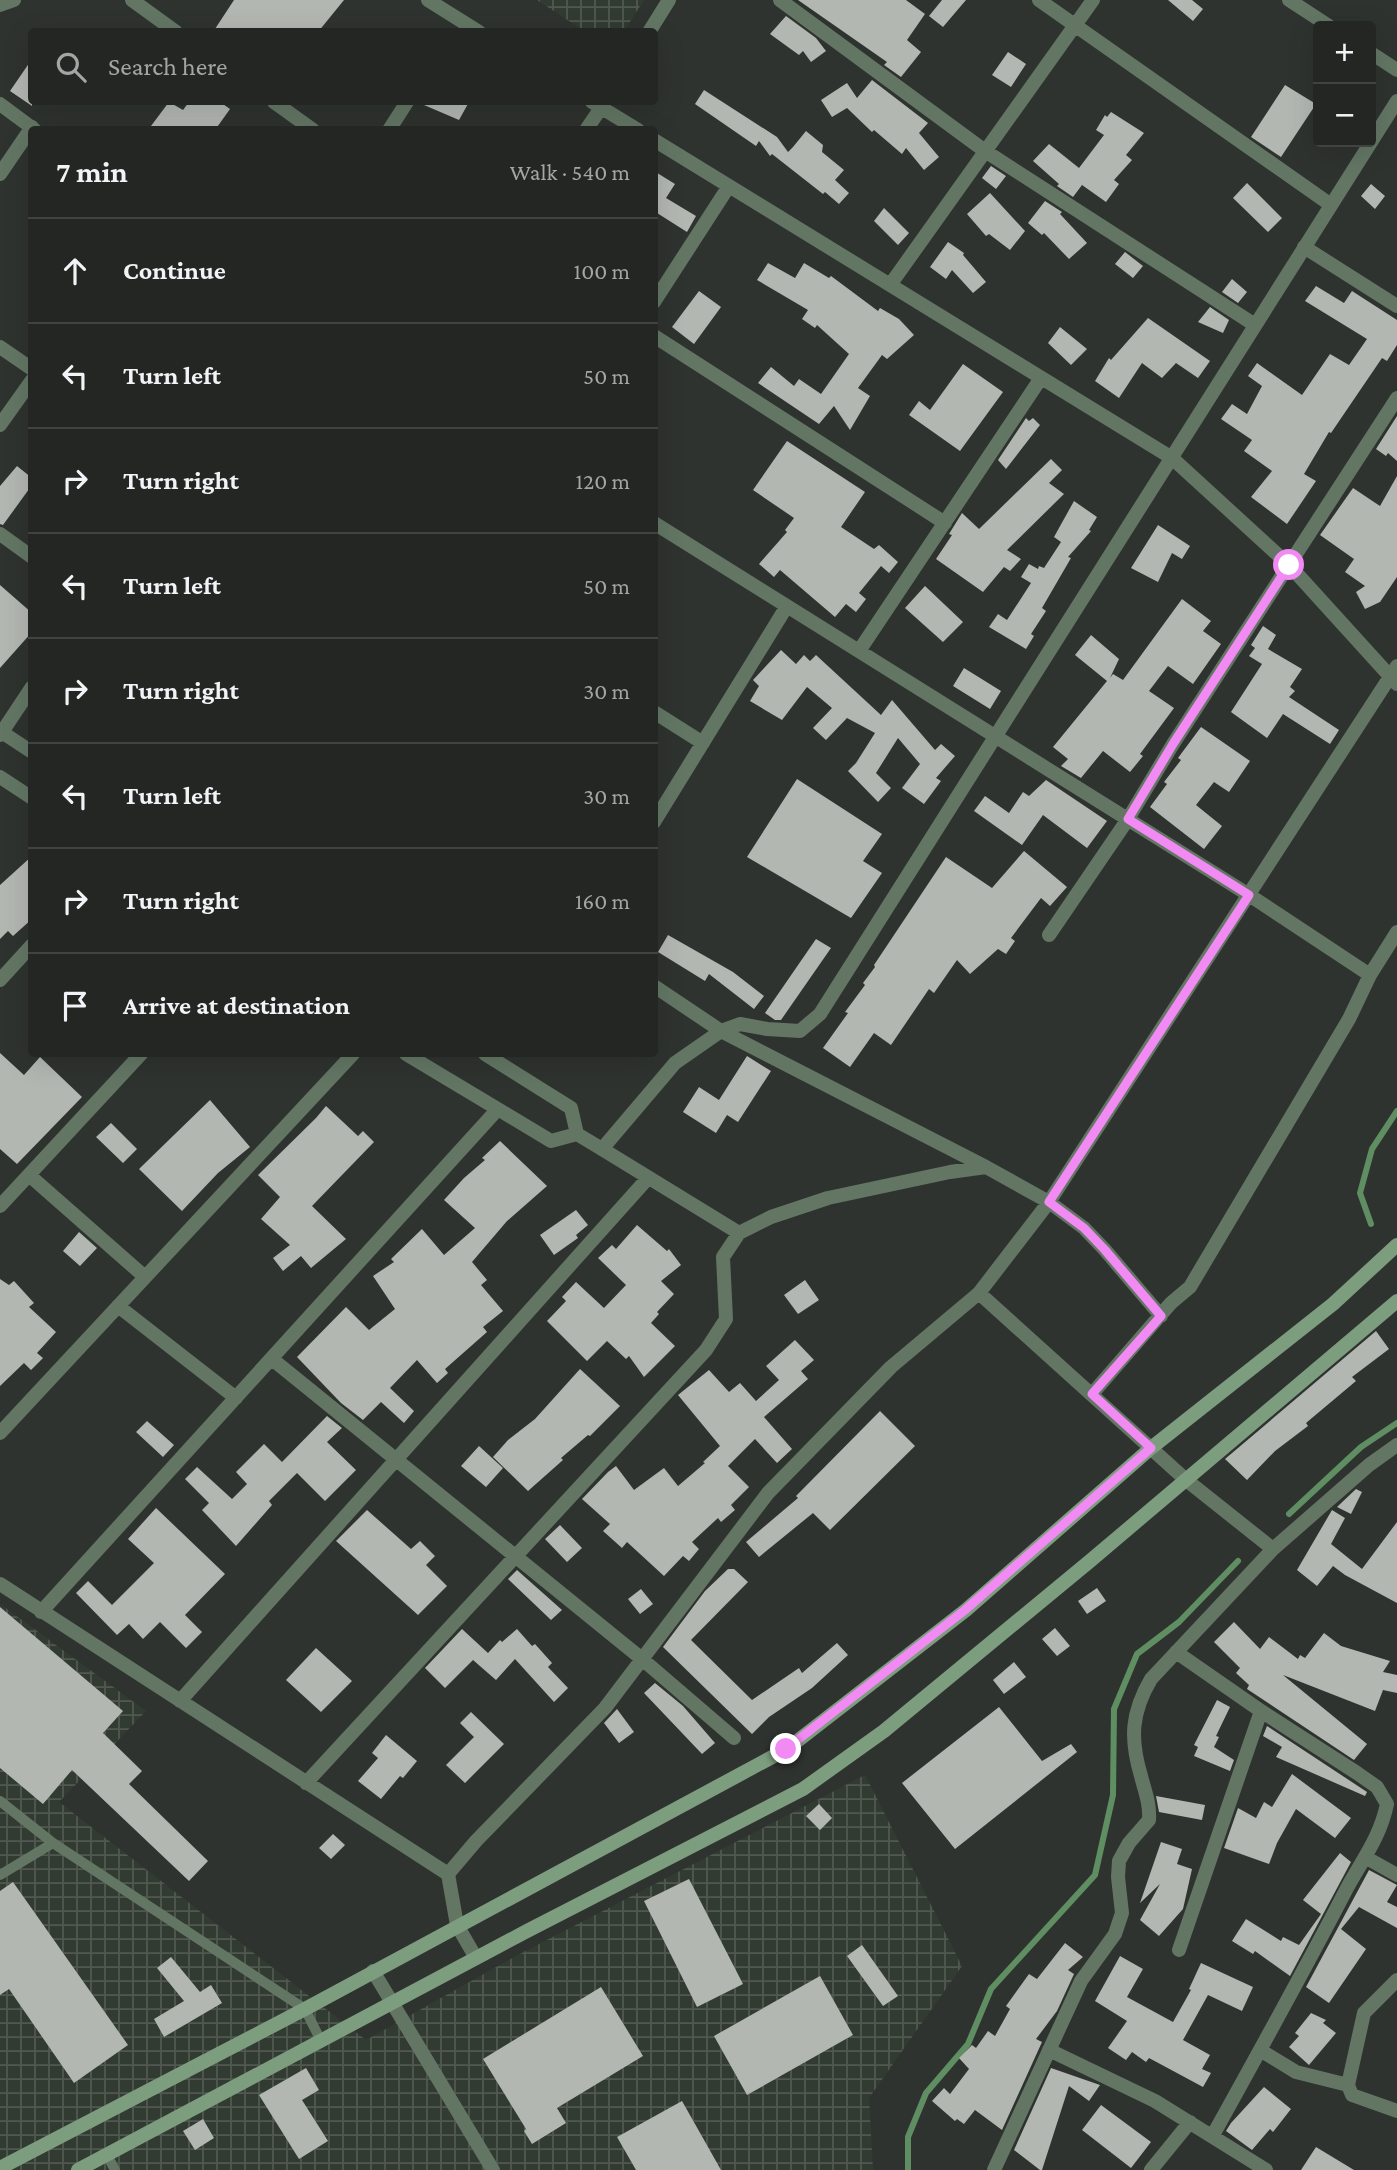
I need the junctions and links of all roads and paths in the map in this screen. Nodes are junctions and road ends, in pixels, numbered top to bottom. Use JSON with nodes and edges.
{"nodes":[{"id":1,"x":14,"y":0,"type":"edge"},
{"id":2,"x":132,"y":0,"type":"edge"},
{"id":3,"x":428,"y":0,"type":"edge"},
{"id":4,"x":669,"y":0,"type":"edge"},
{"id":5,"x":780,"y":0,"type":"edge"},
{"id":6,"x":1039,"y":0,"type":"edge"},
{"id":7,"x":1093,"y":0,"type":"edge"},
{"id":8,"x":1289,"y":0,"type":"edge"},
{"id":9,"x":0,"y":5,"type":"edge"},
{"id":10,"x":1321,"y":21,"type":"edge"},
{"id":11,"x":456,"y":26,"type":"edge"},
{"id":12,"x":1075,"y":26,"type":"junction"},
{"id":13,"x":170,"y":28,"type":"edge"},
{"id":14,"x":652,"y":28,"type":"edge"},
{"id":15,"x":1376,"y":56,"type":"edge"},
{"id":16,"x":1397,"y":70,"type":"edge"},
{"id":17,"x":1397,"y":102,"type":"edge"},
{"id":18,"x":0,"y":104,"type":"edge"},
{"id":19,"x":278,"y":105,"type":"edge"},
{"id":20,"x":405,"y":105,"type":"edge"},
{"id":21,"x":599,"y":105,"type":"edge"},
{"id":22,"x":603,"y":105,"type":"edge"},
{"id":23,"x":31,"y":126,"type":"edge"},
{"id":24,"x":307,"y":126,"type":"edge"},
{"id":25,"x":392,"y":126,"type":"edge"},
{"id":26,"x":588,"y":126,"type":"edge"},
{"id":27,"x":632,"y":126,"type":"edge"},
{"id":28,"x":28,"y":136,"type":"edge"},
{"id":29,"x":658,"y":142,"type":"edge"},
{"id":30,"x":985,"y":151,"type":"junction"},
{"id":31,"x":0,"y":174,"type":"edge"},
{"id":32,"x":729,"y":186,"type":"junction"},
{"id":33,"x":1331,"y":205,"type":"junction"},
{"id":34,"x":1304,"y":247,"type":"junction"},
{"id":35,"x":890,"y":285,"type":"junction"},
{"id":36,"x":658,"y":296,"type":"edge"},
{"id":37,"x":1397,"y":306,"type":"edge"},
{"id":38,"x":1255,"y":325,"type":"junction"},
{"id":39,"x":658,"y":339,"type":"edge"},
{"id":40,"x":0,"y":347,"type":"edge"},
{"id":41,"x":28,"y":366,"type":"edge"},
{"id":42,"x":1041,"y":378,"type":"junction"},
{"id":43,"x":28,"y":386,"type":"edge"},
{"id":44,"x":1397,"y":398,"type":"edge"},
{"id":45,"x":0,"y":425,"type":"edge"},
{"id":46,"x":1172,"y":458,"type":"junction"},
{"id":47,"x":945,"y":523,"type":"junction"},
{"id":48,"x":658,"y":525,"type":"edge"},
{"id":49,"x":0,"y":534,"type":"edge"},
{"id":50,"x":28,"y":554,"type":"edge"},
{"id":51,"x":1289,"y":565,"type":"junction"},
{"id":52,"x":787,"y":606,"type":"junction"},
{"id":53,"x":859,"y":650,"type":"junction"},
{"id":54,"x":1395,"y":676,"type":"edge"},
{"id":55,"x":28,"y":693,"type":"edge"},
{"id":56,"x":658,"y":715,"type":"edge"},
{"id":57,"x":1,"y":732,"type":"edge"},
{"id":58,"x":996,"y":737,"type":"junction"},
{"id":59,"x":703,"y":743,"type":"junction"},
{"id":60,"x":28,"y":749,"type":"edge"},
{"id":61,"x":0,"y":777,"type":"edge"},
{"id":62,"x":28,"y":795,"type":"edge"},
{"id":63,"x":658,"y":815,"type":"edge"},
{"id":64,"x":1128,"y":819,"type":"junction"},
{"id":65,"x":1249,"y":895,"type":"junction"},
{"id":66,"x":1397,"y":932,"type":"edge"},
{"id":67,"x":1049,"y":935,"type":"dead end"},
{"id":68,"x":28,"y":949,"type":"edge"},
{"id":69,"x":1370,"y":975,"type":"junction"},
{"id":70,"x":0,"y":979,"type":"edge"},
{"id":71,"x":658,"y":989,"type":"edge"},
{"id":72,"x":721,"y":1031,"type":"junction"},
{"id":73,"x":138,"y":1057,"type":"edge"},
{"id":74,"x":350,"y":1057,"type":"edge"},
{"id":75,"x":411,"y":1057,"type":"edge"},
{"id":76,"x":490,"y":1057,"type":"edge"},
{"id":77,"x":497,"y":1110,"type":"junction"},
{"id":78,"x":577,"y":1134,"type":"junction"},
{"id":79,"x":601,"y":1149,"type":"junction"},
{"id":80,"x":986,"y":1167,"type":"junction"},
{"id":81,"x":29,"y":1175,"type":"junction"},
{"id":82,"x":648,"y":1178,"type":"junction"},
{"id":83,"x":1049,"y":1202,"type":"junction"},
{"id":84,"x":0,"y":1206,"type":"edge"},
{"id":85,"x":739,"y":1233,"type":"junction"},
{"id":86,"x":1397,"y":1245,"type":"edge"},
{"id":87,"x":145,"y":1277,"type":"junction"},
{"id":88,"x":979,"y":1293,"type":"junction"},
{"id":89,"x":1397,"y":1301,"type":"edge"},
{"id":90,"x":118,"y":1306,"type":"junction"},
{"id":91,"x":1161,"y":1316,"type":"junction"},
{"id":92,"x":272,"y":1359,"type":"junction"},
{"id":93,"x":1092,"y":1394,"type":"junction"},
{"id":94,"x":236,"y":1398,"type":"junction"},
{"id":95,"x":0,"y":1433,"type":"edge"},
{"id":96,"x":1397,"y":1445,"type":"edge"},
{"id":97,"x":1151,"y":1448,"type":"junction"},
{"id":98,"x":396,"y":1460,"type":"junction"},
{"id":99,"x":1185,"y":1479,"type":"junction"},
{"id":100,"x":1273,"y":1549,"type":"junction"},
{"id":101,"x":516,"y":1557,"type":"junction"},
{"id":102,"x":0,"y":1584,"type":"edge"},
{"id":103,"x":41,"y":1612,"type":"junction"},
{"id":104,"x":1176,"y":1652,"type":"junction"},
{"id":105,"x":642,"y":1659,"type":"junction"},
{"id":106,"x":180,"y":1701,"type":"junction"},
{"id":107,"x":1261,"y":1711,"type":"junction"},
{"id":108,"x":734,"y":1738,"type":"dead end"},
{"id":109,"x":306,"y":1783,"type":"junction"},
{"id":110,"x":0,"y":1801,"type":"edge"},
{"id":111,"x":53,"y":1843,"type":"junction"},
{"id":112,"x":1365,"y":1857,"type":"junction"},
{"id":113,"x":448,"y":1874,"type":"junction"},
{"id":114,"x":0,"y":1875,"type":"edge"},
{"id":115,"x":1397,"y":1875,"type":"edge"},
{"id":116,"x":457,"y":1925,"type":"junction"},
{"id":117,"x":1179,"y":1950,"type":"dead end"},
{"id":118,"x":476,"y":1958,"type":"junction"},
{"id":119,"x":373,"y":1972,"type":"junction"},
{"id":120,"x":1397,"y":1979,"type":"edge"},
{"id":121,"x":392,"y":2003,"type":"junction"},
{"id":122,"x":305,"y":2009,"type":"junction"},
{"id":123,"x":321,"y":2040,"type":"junction"},
{"id":124,"x":1049,"y":2050,"type":"junction"},
{"id":125,"x":1260,"y":2050,"type":"junction"},
{"id":126,"x":1348,"y":2085,"type":"junction"},
{"id":127,"x":1397,"y":2111,"type":"edge"},
{"id":128,"x":1190,"y":2122,"type":"junction"},
{"id":129,"x":1213,"y":2135,"type":"junction"},
{"id":130,"x":107,"y":2155,"type":"junction"},
{"id":131,"x":0,"y":2168,"type":"edge"},
{"id":132,"x":78,"y":2170,"type":"edge"},
{"id":133,"x":115,"y":2170,"type":"edge"},
{"id":134,"x":493,"y":2170,"type":"edge"},
{"id":135,"x":994,"y":2170,"type":"edge"},
{"id":136,"x":1151,"y":2170,"type":"edge"},
{"id":137,"x":1266,"y":2170,"type":"edge"}],
"edges":[{"from":1,"to":9,"type":"street"},
{"from":2,"to":13,"type":"street"},
{"from":3,"to":11,"type":"street"},
{"from":4,"to":14,"type":"street"},
{"from":5,"to":30,"type":"street"},
{"from":6,"to":12,"type":"street"},
{"from":7,"to":12,"type":"street"},
{"from":8,"to":10,"type":"street"},
{"from":12,"to":30,"type":"street"},
{"from":12,"to":33,"type":"street"},
{"from":15,"to":16,"type":"street"},
{"from":17,"to":33,"type":"street"},
{"from":18,"to":23,"type":"street"},
{"from":19,"to":24,"type":"street"},
{"from":20,"to":25,"type":"street"},
{"from":21,"to":26,"type":"street"},
{"from":22,"to":27,"type":"street"},
{"from":28,"to":31,"type":"street"},
{"from":29,"to":32,"type":"street"},
{"from":30,"to":35,"type":"street"},
{"from":30,"to":38,"type":"street"},
{"from":32,"to":35,"type":"street"},
{"from":32,"to":36,"type":"street"},
{"from":33,"to":34,"type":"street"},
{"from":34,"to":37,"type":"street"},
{"from":34,"to":38,"type":"street"},
{"from":35,"to":42,"type":"street"},
{"from":38,"to":46,"type":"street"},
{"from":39,"to":47,"type":"street"},
{"from":40,"to":41,"type":"street"},
{"from":42,"to":46,"type":"street"},
{"from":42,"to":47,"type":"street"},
{"from":43,"to":45,"type":"street"},
{"from":44,"to":51,"type":"street"},
{"from":46,"to":51,"type":"street"},
{"from":46,"to":58,"type":"street"},
{"from":47,"to":53,"type":"street"},
{"from":48,"to":52,"type":"street"},
{"from":49,"to":50,"type":"street"},
{"from":51,"to":54,"type":"street"},
{"from":51,"to":64,"type":"street"},
{"from":52,"to":53,"type":"street"},
{"from":52,"to":59,"type":"street"},
{"from":53,"to":58,"type":"street"},
{"from":54,"to":65,"type":"street"},
{"from":55,"to":57,"type":"street"},
{"from":56,"to":59,"type":"street"},
{"from":57,"to":60,"type":"street"},
{"from":58,"to":64,"type":"street"},
{"from":58,"to":72,"type":"street"},
{"from":59,"to":63,"type":"street"},
{"from":61,"to":62,"type":"street"},
{"from":64,"to":65,"type":"street"},
{"from":64,"to":67,"type":"street"},
{"from":65,"to":69,"type":"street"},
{"from":65,"to":83,"type":"street"},
{"from":66,"to":69,"type":"street"},
{"from":68,"to":70,"type":"street"},
{"from":69,"to":91,"type":"street"},
{"from":71,"to":72,"type":"street"},
{"from":72,"to":79,"type":"street"},
{"from":72,"to":80,"type":"street"},
{"from":73,"to":81,"type":"street"},
{"from":74,"to":87,"type":"street"},
{"from":75,"to":77,"type":"street"},
{"from":76,"to":78,"type":"street"},
{"from":77,"to":78,"type":"street"},
{"from":77,"to":92,"type":"street"},
{"from":78,"to":79,"type":"street"},
{"from":79,"to":82,"type":"street"},
{"from":80,"to":83,"type":"street"},
{"from":80,"to":85,"type":"street"},
{"from":81,"to":84,"type":"street"},
{"from":81,"to":87,"type":"street"},
{"from":82,"to":85,"type":"street"},
{"from":82,"to":98,"type":"street"},
{"from":83,"to":88,"type":"street"},
{"from":83,"to":91,"type":"street"},
{"from":85,"to":101,"type":"street"},
{"from":86,"to":97,"type":"main road"},
{"from":87,"to":90,"type":"street"},
{"from":88,"to":93,"type":"street"},
{"from":88,"to":105,"type":"street"},
{"from":89,"to":99,"type":"main road"},
{"from":90,"to":94,"type":"street"},
{"from":90,"to":95,"type":"street"},
{"from":91,"to":93,"type":"street"},
{"from":92,"to":94,"type":"street"},
{"from":92,"to":98,"type":"street"},
{"from":93,"to":97,"type":"street"},
{"from":94,"to":103,"type":"street"},
{"from":96,"to":100,"type":"street"},
{"from":97,"to":99,"type":"street"},
{"from":97,"to":116,"type":"main road"},
{"from":98,"to":101,"type":"street"},
{"from":98,"to":106,"type":"street"},
{"from":99,"to":100,"type":"street"},
{"from":99,"to":118,"type":"main road"},
{"from":100,"to":104,"type":"street"},
{"from":101,"to":105,"type":"street"},
{"from":101,"to":109,"type":"street"},
{"from":102,"to":103,"type":"street"},
{"from":103,"to":106,"type":"street"},
{"from":104,"to":107,"type":"street"},
{"from":104,"to":124,"type":"street"},
{"from":105,"to":108,"type":"street"},
{"from":105,"to":113,"type":"street"},
{"from":106,"to":109,"type":"street"},
{"from":107,"to":112,"type":"street"},
{"from":107,"to":117,"type":"street"},
{"from":109,"to":113,"type":"street"},
{"from":110,"to":111,"type":"lane"},
{"from":111,"to":114,"type":"lane"},
{"from":111,"to":122,"type":"lane"},
{"from":112,"to":115,"type":"street"},
{"from":112,"to":125,"type":"street"},
{"from":113,"to":116,"type":"street"},
{"from":116,"to":118,"type":"street"},
{"from":116,"to":119,"type":"main road"},
{"from":118,"to":121,"type":"main road"},
{"from":119,"to":121,"type":"street"},
{"from":119,"to":122,"type":"main road"},
{"from":120,"to":126,"type":"street"},
{"from":121,"to":123,"type":"main road"},
{"from":121,"to":134,"type":"street"},
{"from":122,"to":123,"type":"lane"},
{"from":122,"to":131,"type":"main road"},
{"from":123,"to":130,"type":"main road"},
{"from":124,"to":128,"type":"street"},
{"from":124,"to":135,"type":"street"},
{"from":125,"to":126,"type":"street"},
{"from":125,"to":129,"type":"street"},
{"from":126,"to":127,"type":"street"},
{"from":128,"to":129,"type":"street"},
{"from":128,"to":136,"type":"street"},
{"from":129,"to":137,"type":"street"},
{"from":130,"to":132,"type":"main road"},
{"from":130,"to":133,"type":"lane"}]}
